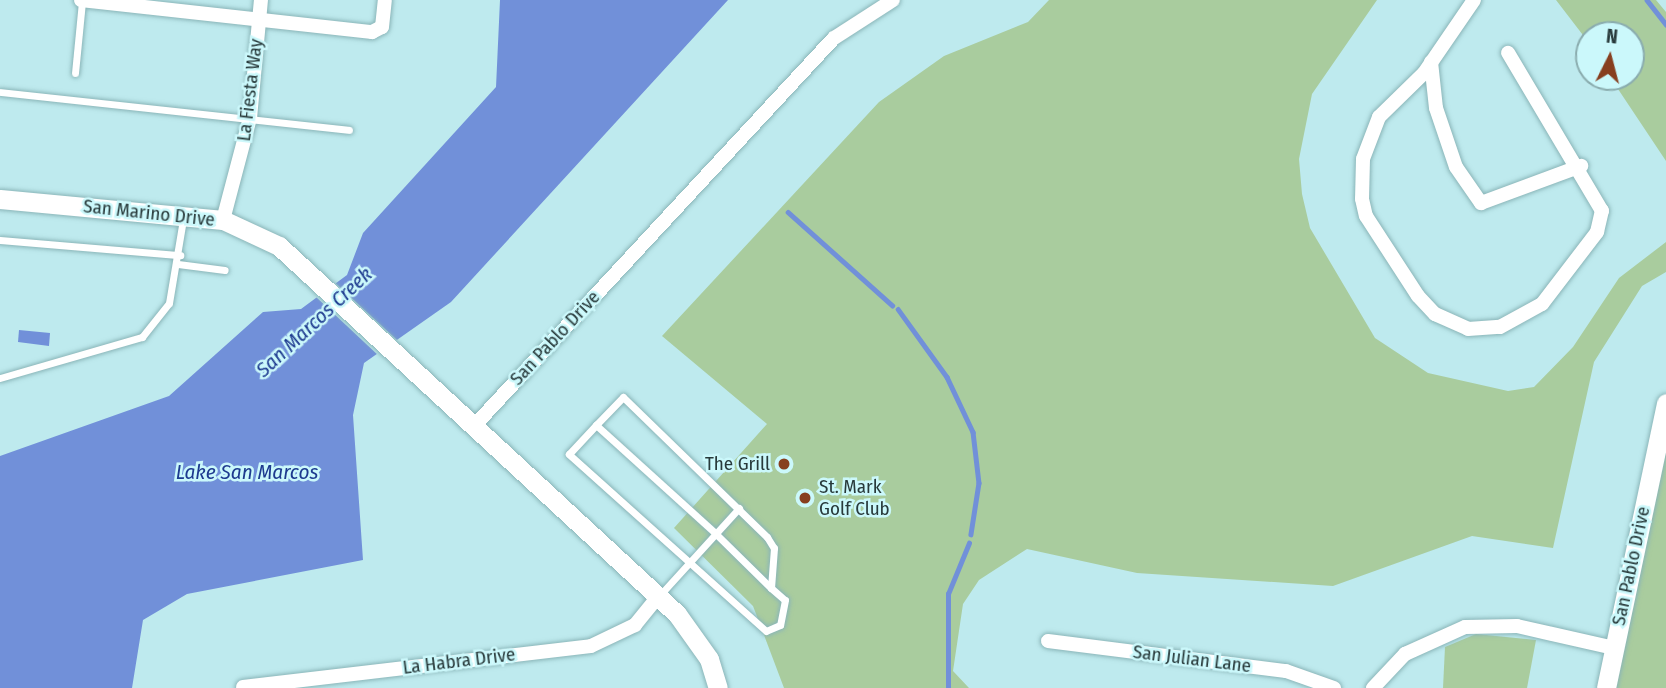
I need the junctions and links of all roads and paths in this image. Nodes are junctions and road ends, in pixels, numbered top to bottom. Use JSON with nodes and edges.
{"nodes":[{"id":1,"x":82,"y":0,"type":"edge"},
{"id":2,"x":261,"y":0,"type":"edge"},
{"id":3,"x":385,"y":0,"type":"edge"},
{"id":4,"x":893,"y":0,"type":"edge"},
{"id":5,"x":1474,"y":0,"type":"edge"},
{"id":6,"x":137,"y":3,"type":"edge"},
{"id":7,"x":258,"y":18,"type":"junction"},
{"id":8,"x":1508,"y":53,"type":"dead end"},
{"id":9,"x":1431,"y":62,"type":"junction"},
{"id":10,"x":75,"y":73,"type":"dead end"},
{"id":11,"x":0,"y":92,"type":"edge"},
{"id":12,"x":250,"y":118,"type":"junction"},
{"id":13,"x":349,"y":130,"type":"dead end"},
{"id":14,"x":1581,"y":166,"type":"junction"},
{"id":15,"x":0,"y":199,"type":"edge"},
{"id":16,"x":184,"y":215,"type":"junction"},
{"id":17,"x":223,"y":220,"type":"junction"},
{"id":18,"x":0,"y":240,"type":"edge"},
{"id":19,"x":180,"y":255,"type":"junction"},
{"id":20,"x":177,"y":264,"type":"junction"},
{"id":21,"x":225,"y":270,"type":"dead end"},
{"id":22,"x":0,"y":378,"type":"edge"},
{"id":23,"x":1666,"y":403,"type":"edge"},
{"id":24,"x":475,"y":424,"type":"junction"},
{"id":25,"x":596,"y":425,"type":"junction"},
{"id":26,"x":739,"y":508,"type":"junction"},
{"id":27,"x":716,"y":534,"type":"junction"},
{"id":28,"x":692,"y":560,"type":"junction"},
{"id":29,"x":772,"y":589,"type":"junction"},
{"id":30,"x":657,"y":598,"type":"junction"},
{"id":31,"x":1048,"y":641,"type":"dead end"},
{"id":32,"x":1614,"y":648,"type":"junction"},
{"id":33,"x":243,"y":687,"type":"edge"},
{"id":34,"x":718,"y":688,"type":"edge"},
{"id":35,"x":1334,"y":688,"type":"edge"},
{"id":36,"x":1373,"y":688,"type":"edge"},
{"id":37,"x":1606,"y":688,"type":"edge"}],
"edges":[{"from":1,"to":6,"type":"street"},
{"from":1,"to":10,"type":"lane"},
{"from":2,"to":7,"type":"street","name":"La Fiesta Way"},
{"from":3,"to":7,"type":"street"},
{"from":4,"to":24,"type":"street","name":"San Pablo Drive"},
{"from":5,"to":9,"type":"street"},
{"from":6,"to":7,"type":"street"},
{"from":7,"to":12,"type":"street","name":"La Fiesta Way"},
{"from":8,"to":14,"type":"street"},
{"from":9,"to":14,"type":"street"},
{"from":9,"to":14,"type":"street"},
{"from":11,"to":12,"type":"lane"},
{"from":12,"to":13,"type":"lane"},
{"from":12,"to":17,"type":"street","name":"La Fiesta Way"},
{"from":15,"to":16,"type":"street","name":"San Marino Drive"},
{"from":16,"to":17,"type":"street","name":"San Marino Drive"},
{"from":16,"to":19,"type":"lane"},
{"from":17,"to":24,"type":"street","name":"San Marino Drive"},
{"from":18,"to":19,"type":"lane"},
{"from":19,"to":20,"type":"lane"},
{"from":20,"to":21,"type":"lane"},
{"from":20,"to":22,"type":"lane"},
{"from":23,"to":32,"type":"street","name":"San Pablo Drive"},
{"from":24,"to":30,"type":"street"},
{"from":25,"to":26,"type":"lane"},
{"from":25,"to":27,"type":"lane"},
{"from":25,"to":28,"type":"lane"},
{"from":26,"to":27,"type":"lane"},
{"from":26,"to":29,"type":"lane"},
{"from":27,"to":28,"type":"lane"},
{"from":27,"to":29,"type":"lane"},
{"from":28,"to":29,"type":"lane"},
{"from":28,"to":30,"type":"lane"},
{"from":30,"to":33,"type":"street","name":"La Habra Drive"},
{"from":30,"to":34,"type":"street"},
{"from":31,"to":35,"type":"street","name":"San Julian Lane"},
{"from":32,"to":36,"type":"street"},
{"from":32,"to":37,"type":"street","name":"San Pablo Drive"}]}
